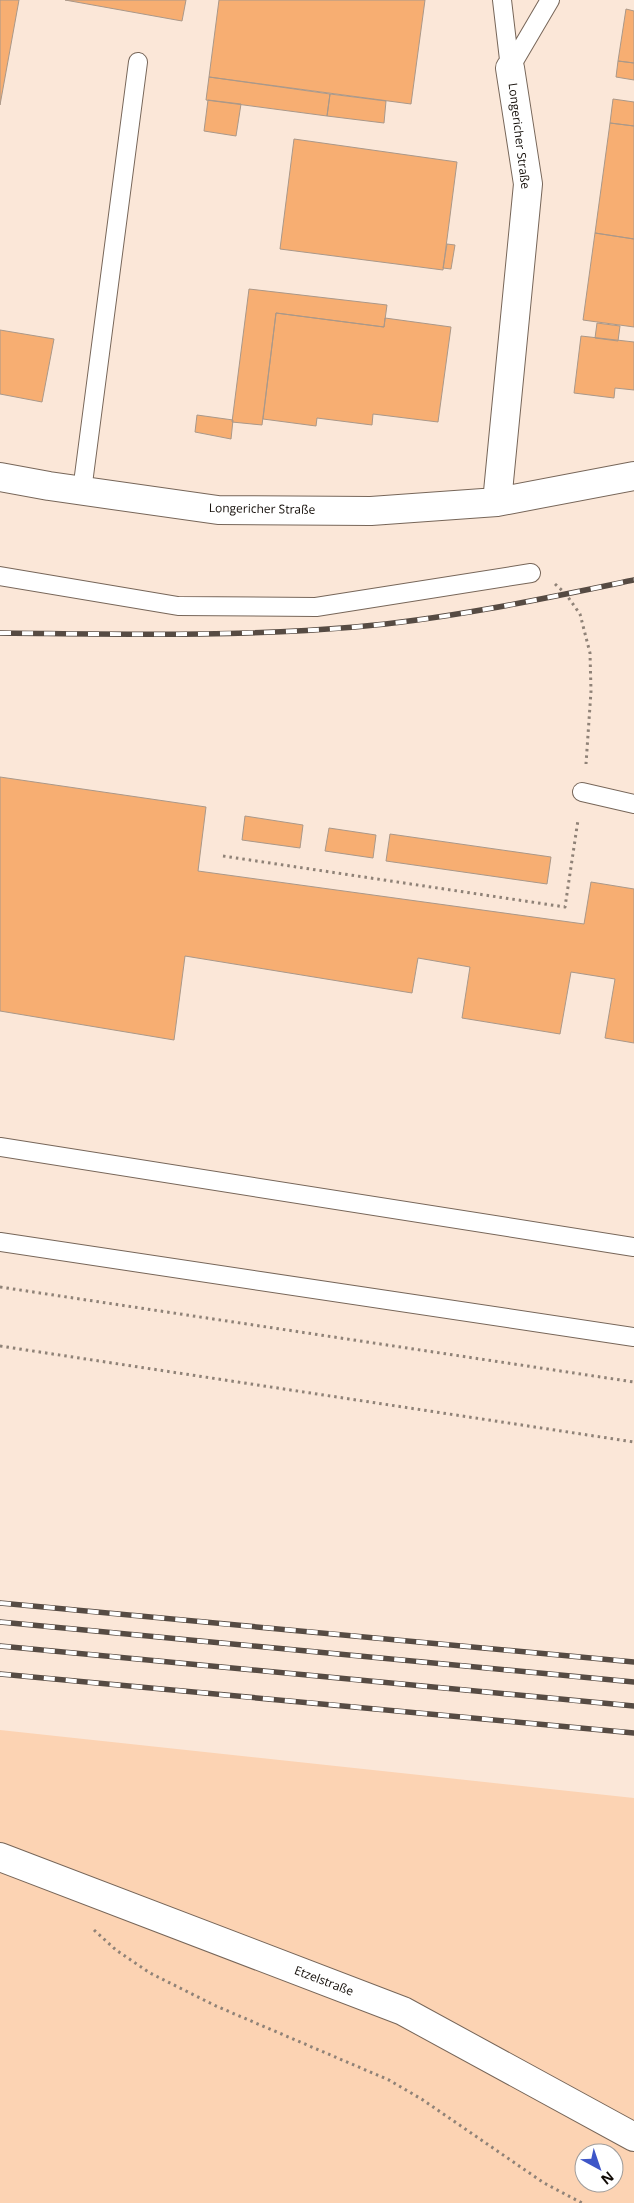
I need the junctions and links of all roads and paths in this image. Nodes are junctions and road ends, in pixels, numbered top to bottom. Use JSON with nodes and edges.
{"nodes":[{"id":1,"x":502,"y":0,"type":"edge"},
{"id":2,"x":550,"y":0,"type":"edge"},
{"id":3,"x":138,"y":62,"type":"dead end"},
{"id":4,"x":510,"y":68,"type":"junction"},
{"id":5,"x":634,"y":476,"type":"edge"},
{"id":6,"x":0,"y":477,"type":"edge"},
{"id":7,"x":82,"y":491,"type":"junction"},
{"id":8,"x":497,"y":502,"type":"junction"},
{"id":9,"x":531,"y":573,"type":"joint"},
{"id":10,"x":0,"y":576,"type":"edge"},
{"id":11,"x":582,"y":792,"type":"junction"},
{"id":12,"x":634,"y":804,"type":"edge"},
{"id":13,"x":222,"y":856,"type":"dead end"},
{"id":14,"x":0,"y":1147,"type":"edge"},
{"id":15,"x":0,"y":1242,"type":"edge"},
{"id":16,"x":634,"y":1247,"type":"edge"},
{"id":17,"x":0,"y":1287,"type":"edge"},
{"id":18,"x":634,"y":1338,"type":"edge"},
{"id":19,"x":0,"y":1346,"type":"edge"},
{"id":20,"x":634,"y":1382,"type":"edge"},
{"id":21,"x":634,"y":1442,"type":"edge"},
{"id":22,"x":0,"y":1857,"type":"edge"},
{"id":23,"x":88,"y":1925,"type":"dead end"},
{"id":24,"x":634,"y":2136,"type":"edge"},
{"id":25,"x":582,"y":2203,"type":"edge"}],
"edges":[{"from":1,"to":4,"type":"lane"},
{"from":2,"to":4,"type":"lane"},
{"from":3,"to":7,"type":"lane"},
{"from":4,"to":8,"type":"street","name":"Longericher Straße"},
{"from":5,"to":8,"type":"street","name":"Longericher Straße"},
{"from":6,"to":7,"type":"street","name":"Longericher Straße"},
{"from":7,"to":8,"type":"street","name":"Longericher Straße"},
{"from":9,"to":10,"type":"lane"},
{"from":9,"to":11,"type":"path"},
{"from":11,"to":12,"type":"lane"},
{"from":11,"to":13,"type":"path"},
{"from":14,"to":16,"type":"lane"},
{"from":15,"to":18,"type":"lane"},
{"from":17,"to":20,"type":"path"},
{"from":19,"to":21,"type":"path"},
{"from":22,"to":24,"type":"street","name":"Etzelstraße"},
{"from":23,"to":25,"type":"path"}]}
